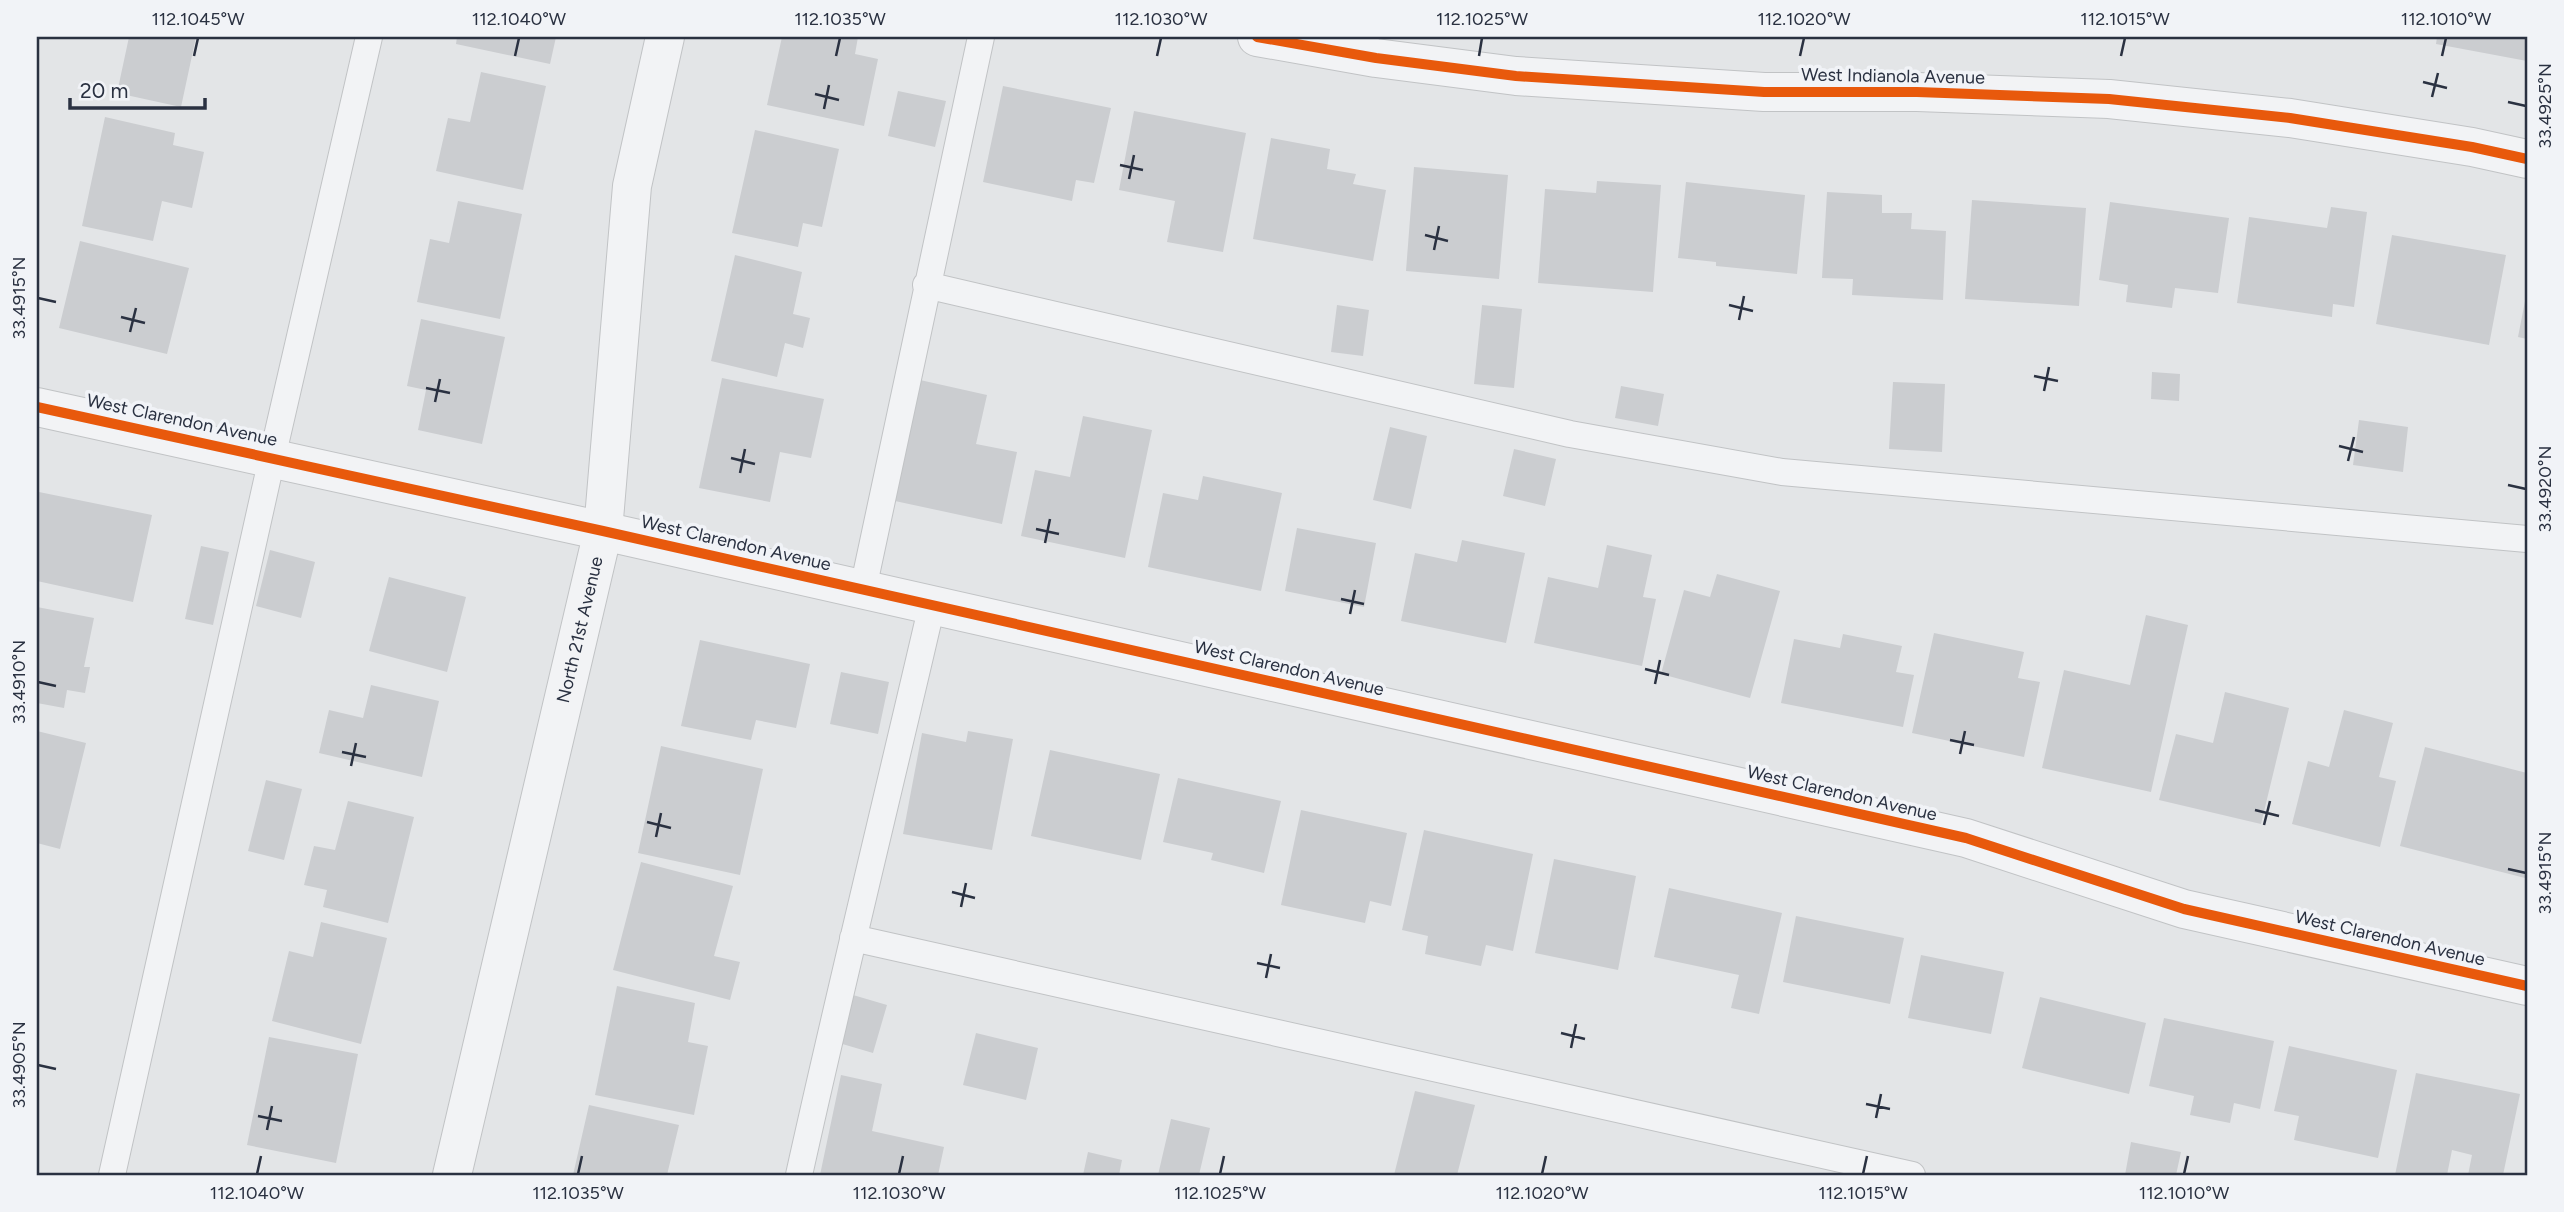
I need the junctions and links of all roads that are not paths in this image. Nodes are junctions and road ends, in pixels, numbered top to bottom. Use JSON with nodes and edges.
{"nodes":[{"id":1,"x":369,"y":37,"type":"edge"},
{"id":2,"x":665,"y":37,"type":"edge"},
{"id":3,"x":981,"y":37,"type":"edge"},
{"id":4,"x":1257,"y":37,"type":"edge"},
{"id":5,"x":2527,"y":159,"type":"edge"},
{"id":6,"x":926,"y":285,"type":"junction"},
{"id":7,"x":37,"y":407,"type":"edge"},
{"id":8,"x":272,"y":458,"type":"junction"},
{"id":9,"x":603,"y":531,"type":"junction"},
{"id":10,"x":2527,"y":539,"type":"edge"},
{"id":11,"x":863,"y":589,"type":"junction"},
{"id":12,"x":932,"y":605,"type":"junction"},
{"id":13,"x":853,"y":938,"type":"junction"},
{"id":14,"x":2527,"y":986,"type":"edge"},
{"id":15,"x":112,"y":1175,"type":"edge"},
{"id":16,"x":452,"y":1175,"type":"edge"},
{"id":17,"x":799,"y":1175,"type":"edge"},
{"id":18,"x":1912,"y":1175,"type":"edge"}],
"edges":[{"from":1,"to":8,"type":"lane"},
{"from":2,"to":9,"type":"street","name":"North 21st Avenue"},
{"from":3,"to":6,"type":"lane"},
{"from":4,"to":5,"type":"street","name":"West Indianola Avenue"},
{"from":6,"to":10,"type":"lane"},
{"from":6,"to":11,"type":"lane"},
{"from":7,"to":8,"type":"street","name":"West Clarendon Avenue"},
{"from":8,"to":9,"type":"street","name":"West Clarendon Avenue"},
{"from":8,"to":15,"type":"lane"},
{"from":9,"to":11,"type":"street","name":"West Clarendon Avenue"},
{"from":9,"to":16,"type":"street","name":"North 21st Avenue"},
{"from":11,"to":12,"type":"street","name":"West Clarendon Avenue"},
{"from":12,"to":13,"type":"lane"},
{"from":12,"to":14,"type":"street","name":"West Clarendon Avenue"},
{"from":13,"to":17,"type":"lane"},
{"from":13,"to":18,"type":"lane"}]}
